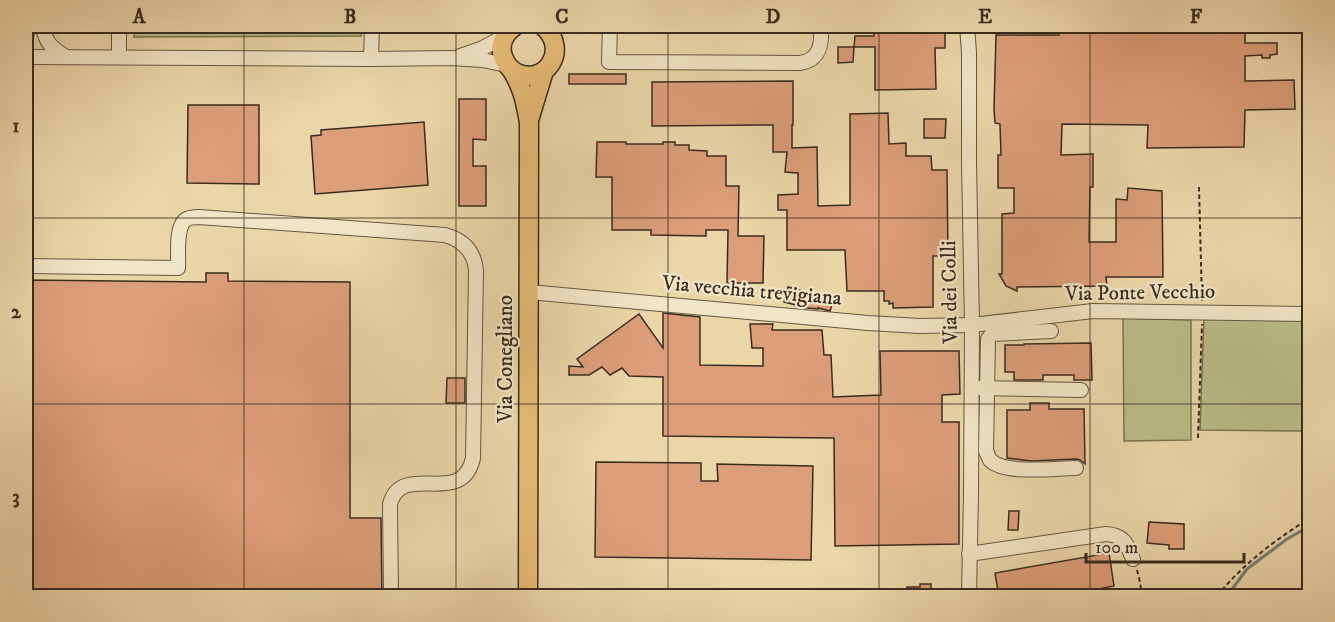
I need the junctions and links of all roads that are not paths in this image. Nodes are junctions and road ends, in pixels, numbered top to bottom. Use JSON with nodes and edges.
{"nodes":[{"id":1,"x":28,"y":26,"type":"edge"},
{"id":2,"x":43,"y":26,"type":"edge"},
{"id":3,"x":119,"y":26,"type":"edge"},
{"id":4,"x":372,"y":26,"type":"edge"},
{"id":5,"x":610,"y":26,"type":"edge"},
{"id":6,"x":816,"y":26,"type":"edge"},
{"id":7,"x":547,"y":27,"type":"edge"},
{"id":8,"x":966,"y":27,"type":"edge"},
{"id":9,"x":510,"y":29,"type":"edge"},
{"id":10,"x":26,"y":38,"type":"edge"},
{"id":11,"x":27,"y":54,"type":"edge"},
{"id":12,"x":66,"y":57,"type":"junction"},
{"id":13,"x":119,"y":57,"type":"junction"},
{"id":14,"x":451,"y":58,"type":"junction"},
{"id":15,"x":371,"y":59,"type":"junction"},
{"id":16,"x":509,"y":67,"type":"junction"},
{"id":17,"x":544,"y":70,"type":"junction"},
{"id":18,"x":529,"y":122,"type":"junction"},
{"id":19,"x":26,"y":266,"type":"edge"},
{"id":20,"x":529,"y":292,"type":"junction"},
{"id":21,"x":1310,"y":314,"type":"edge"},
{"id":22,"x":972,"y":325,"type":"junction"},
{"id":23,"x":1051,"y":331,"type":"dead end"},
{"id":24,"x":972,"y":388,"type":"junction"},
{"id":25,"x":987,"y":388,"type":"junction"},
{"id":26,"x":1081,"y":390,"type":"dead end"},
{"id":27,"x":1076,"y":468,"type":"dead end"},
{"id":28,"x":969,"y":554,"type":"junction"},
{"id":29,"x":1133,"y":559,"type":"road end"},
{"id":30,"x":391,"y":597,"type":"edge"},
{"id":31,"x":528,"y":597,"type":"edge"},
{"id":32,"x":969,"y":597,"type":"edge"}],
"edges":[{"from":1,"to":10,"type":"street"},
{"from":2,"to":11,"type":"street"},
{"from":2,"to":12,"type":"street"},
{"from":3,"to":13,"type":"street"},
{"from":4,"to":15,"type":"street"},
{"from":5,"to":6,"type":"street"},
{"from":7,"to":17,"type":"main road","name":"Via Conegliano"},
{"from":8,"to":22,"type":"street","name":"Via dei Colli"},
{"from":9,"to":14,"type":"street"},
{"from":9,"to":16,"type":"main road"},
{"from":11,"to":12,"type":"street"},
{"from":12,"to":13,"type":"street"},
{"from":13,"to":15,"type":"street"},
{"from":14,"to":15,"type":"street"},
{"from":14,"to":16,"type":"street"},
{"from":16,"to":17,"type":"main road"},
{"from":16,"to":18,"type":"main road","name":"Via Conegliano"},
{"from":17,"to":18,"type":"main road","name":"Via Conegliano"},
{"from":18,"to":20,"type":"main road","name":"Via Conegliano"},
{"from":19,"to":30,"type":"street"},
{"from":20,"to":22,"type":"street","name":"Via vecchia trevigiana"},
{"from":20,"to":31,"type":"main road","name":"Via Conegliano"},
{"from":21,"to":22,"type":"street","name":"Via Ponte Vecchio"},
{"from":22,"to":24,"type":"street","name":"Via dei Colli"},
{"from":23,"to":25,"type":"street"},
{"from":24,"to":25,"type":"street"},
{"from":24,"to":28,"type":"street","name":"Via dei Colli"},
{"from":25,"to":26,"type":"street"},
{"from":25,"to":27,"type":"street"},
{"from":28,"to":29,"type":"street"},
{"from":28,"to":32,"type":"street","name":"Via dei Colli"}]}
